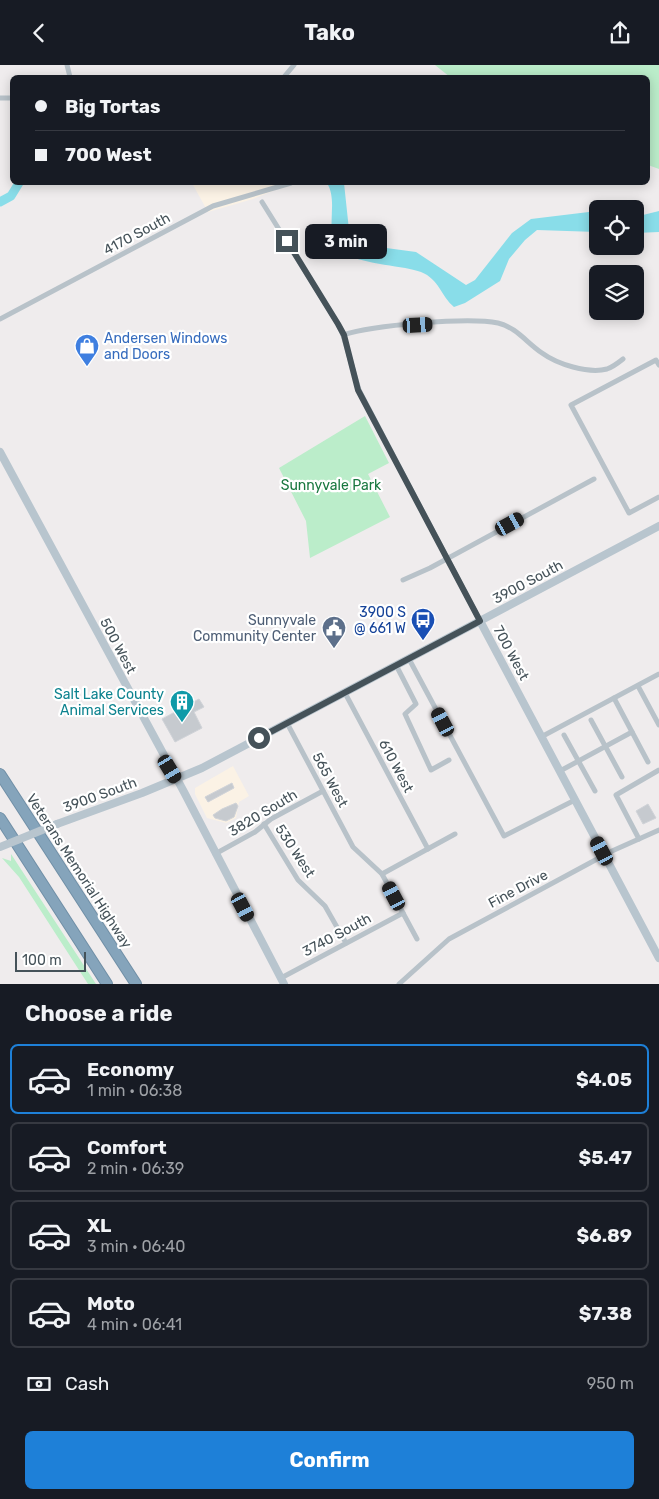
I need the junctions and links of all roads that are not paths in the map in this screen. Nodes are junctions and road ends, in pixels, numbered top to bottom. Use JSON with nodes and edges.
{"nodes":[{"id":1,"x":294,"y":65,"type":"edge"},
{"id":2,"x":286,"y":75,"type":"edge"},
{"id":3,"x":284,"y":185,"type":"edge"},
{"id":4,"x":262,"y":202,"type":"dead end"},
{"id":5,"x":0,"y":319,"type":"edge"},
{"id":6,"x":344,"y":335,"type":"junction"},
{"id":7,"x":623,"y":359,"type":"dead end"},
{"id":8,"x":659,"y":365,"type":"edge"},
{"id":9,"x":0,"y":452,"type":"edge"},
{"id":10,"x":594,"y":479,"type":"dead end"},
{"id":11,"x":659,"y":497,"type":"edge"},
{"id":12,"x":659,"y":526,"type":"edge"},
{"id":13,"x":446,"y":559,"type":"junction"},
{"id":14,"x":403,"y":579,"type":"dead end"},
{"id":15,"x":480,"y":621,"type":"junction"},
{"id":16,"x":409,"y":659,"type":"junction"},
{"id":17,"x":396,"y":665,"type":"junction"},
{"id":18,"x":659,"y":674,"type":"edge"},
{"id":19,"x":638,"y":686,"type":"junction"},
{"id":20,"x":345,"y":693,"type":"junction"},
{"id":21,"x":614,"y":698,"type":"junction"},
{"id":22,"x":656,"y":714,"type":"edge"},
{"id":23,"x":591,"y":720,"type":"dead end"},
{"id":24,"x":287,"y":723,"type":"junction"},
{"id":25,"x":659,"y":725,"type":"edge"},
{"id":26,"x":632,"y":732,"type":"junction"},
{"id":27,"x":564,"y":735,"type":"dead end"},
{"id":28,"x":541,"y":737,"type":"junction"},
{"id":29,"x":606,"y":747,"type":"junction"},
{"id":30,"x":450,"y":760,"type":"dead end"},
{"id":31,"x":579,"y":761,"type":"junction"},
{"id":32,"x":648,"y":762,"type":"dead end"},
{"id":33,"x":659,"y":770,"type":"edge"},
{"id":34,"x":560,"y":771,"type":"junction"},
{"id":35,"x":0,"y":774,"type":"edge"},
{"id":36,"x":622,"y":777,"type":"dead end"},
{"id":37,"x":176,"y":779,"type":"junction"},
{"id":38,"x":323,"y":791,"type":"junction"},
{"id":39,"x":595,"y":791,"type":"dead end"},
{"id":40,"x":575,"y":800,"type":"junction"},
{"id":41,"x":0,"y":818,"type":"edge"},
{"id":42,"x":264,"y":824,"type":"junction"},
{"id":43,"x":659,"y":830,"type":"edge"},
{"id":44,"x":455,"y":834,"type":"dead end"},
{"id":45,"x":639,"y":839,"type":"junction"},
{"id":46,"x":0,"y":847,"type":"edge"},
{"id":47,"x":428,"y":849,"type":"junction"},
{"id":48,"x":215,"y":854,"type":"junction"},
{"id":49,"x":605,"y":855,"type":"junction"},
{"id":50,"x":382,"y":873,"type":"junction"},
{"id":51,"x":403,"y":913,"type":"junction"},
{"id":52,"x":418,"y":939,"type":"dead end"},
{"id":53,"x":346,"y":943,"type":"junction"},
{"id":54,"x":656,"y":947,"type":"edge"},
{"id":55,"x":659,"y":957,"type":"edge"},
{"id":56,"x":282,"y":981,"type":"edge"},
{"id":57,"x":107,"y":984,"type":"edge"},
{"id":58,"x":136,"y":984,"type":"edge"},
{"id":59,"x":399,"y":984,"type":"edge"}],
"edges":[{"from":1,"to":2,"type":"street"},
{"from":3,"to":5,"type":"street","name":"4170 South"},
{"from":4,"to":6,"type":"street","name":"700 West"},
{"from":6,"to":7,"type":"street"},
{"from":6,"to":13,"type":"street","name":"700 West"},
{"from":8,"to":11,"type":"street"},
{"from":9,"to":37,"type":"main road","name":"500 West"},
{"from":10,"to":13,"type":"street"},
{"from":12,"to":15,"type":"main road","name":"3900 South"},
{"from":13,"to":14,"type":"street"},
{"from":13,"to":15,"type":"street","name":"700 West"},
{"from":15,"to":16,"type":"main road","name":"3900 South"},
{"from":15,"to":28,"type":"main road","name":"700 West"},
{"from":16,"to":17,"type":"main road","name":"3900 South"},
{"from":16,"to":40,"type":"street"},
{"from":17,"to":20,"type":"main road","name":"3900 South"},
{"from":17,"to":30,"type":"street"},
{"from":18,"to":19,"type":"street"},
{"from":19,"to":21,"type":"street"},
{"from":19,"to":22,"type":"street"},
{"from":20,"to":24,"type":"main road","name":"3900 South"},
{"from":20,"to":47,"type":"street","name":"610 West"},
{"from":21,"to":26,"type":"street"},
{"from":21,"to":28,"type":"street"},
{"from":22,"to":25,"type":"street"},
{"from":23,"to":29,"type":"street"},
{"from":24,"to":37,"type":"main road","name":"3900 South"},
{"from":24,"to":38,"type":"street","name":"565 West"},
{"from":26,"to":29,"type":"street"},
{"from":26,"to":32,"type":"street"},
{"from":27,"to":31,"type":"street"},
{"from":28,"to":34,"type":"main road","name":"700 West"},
{"from":29,"to":31,"type":"street"},
{"from":29,"to":36,"type":"street"},
{"from":31,"to":34,"type":"street"},
{"from":31,"to":39,"type":"street"},
{"from":33,"to":45,"type":"street"},
{"from":34,"to":40,"type":"main road","name":"700 West"},
{"from":35,"to":58,"type":"highway","name":"Veterans Memorial Highway"},
{"from":37,"to":46,"type":"main road","name":"3900 South","bridge":true},
{"from":37,"to":48,"type":"main road","name":"500 West"},
{"from":38,"to":42,"type":"street","name":"3820 South"},
{"from":38,"to":50,"type":"street","name":"565 West"},
{"from":40,"to":49,"type":"main road","name":"700 West"},
{"from":41,"to":57,"type":"highway"},
{"from":42,"to":48,"type":"street","name":"3820 South"},
{"from":42,"to":53,"type":"street","name":"530 West"},
{"from":43,"to":45,"type":"street","name":"Fine Drive"},
{"from":44,"to":47,"type":"street"},
{"from":45,"to":49,"type":"street","name":"Fine Drive"},
{"from":47,"to":50,"type":"street"},
{"from":48,"to":56,"type":"main road","name":"500 West"},
{"from":49,"to":54,"type":"main road","name":"700 West"},
{"from":49,"to":59,"type":"street","name":"Fine Drive"},
{"from":50,"to":51,"type":"street"},
{"from":51,"to":52,"type":"street"},
{"from":51,"to":53,"type":"street","name":"3740 South"},
{"from":53,"to":56,"type":"street","name":"3740 South"},
{"from":54,"to":55,"type":"main road","name":"700 West"}]}
